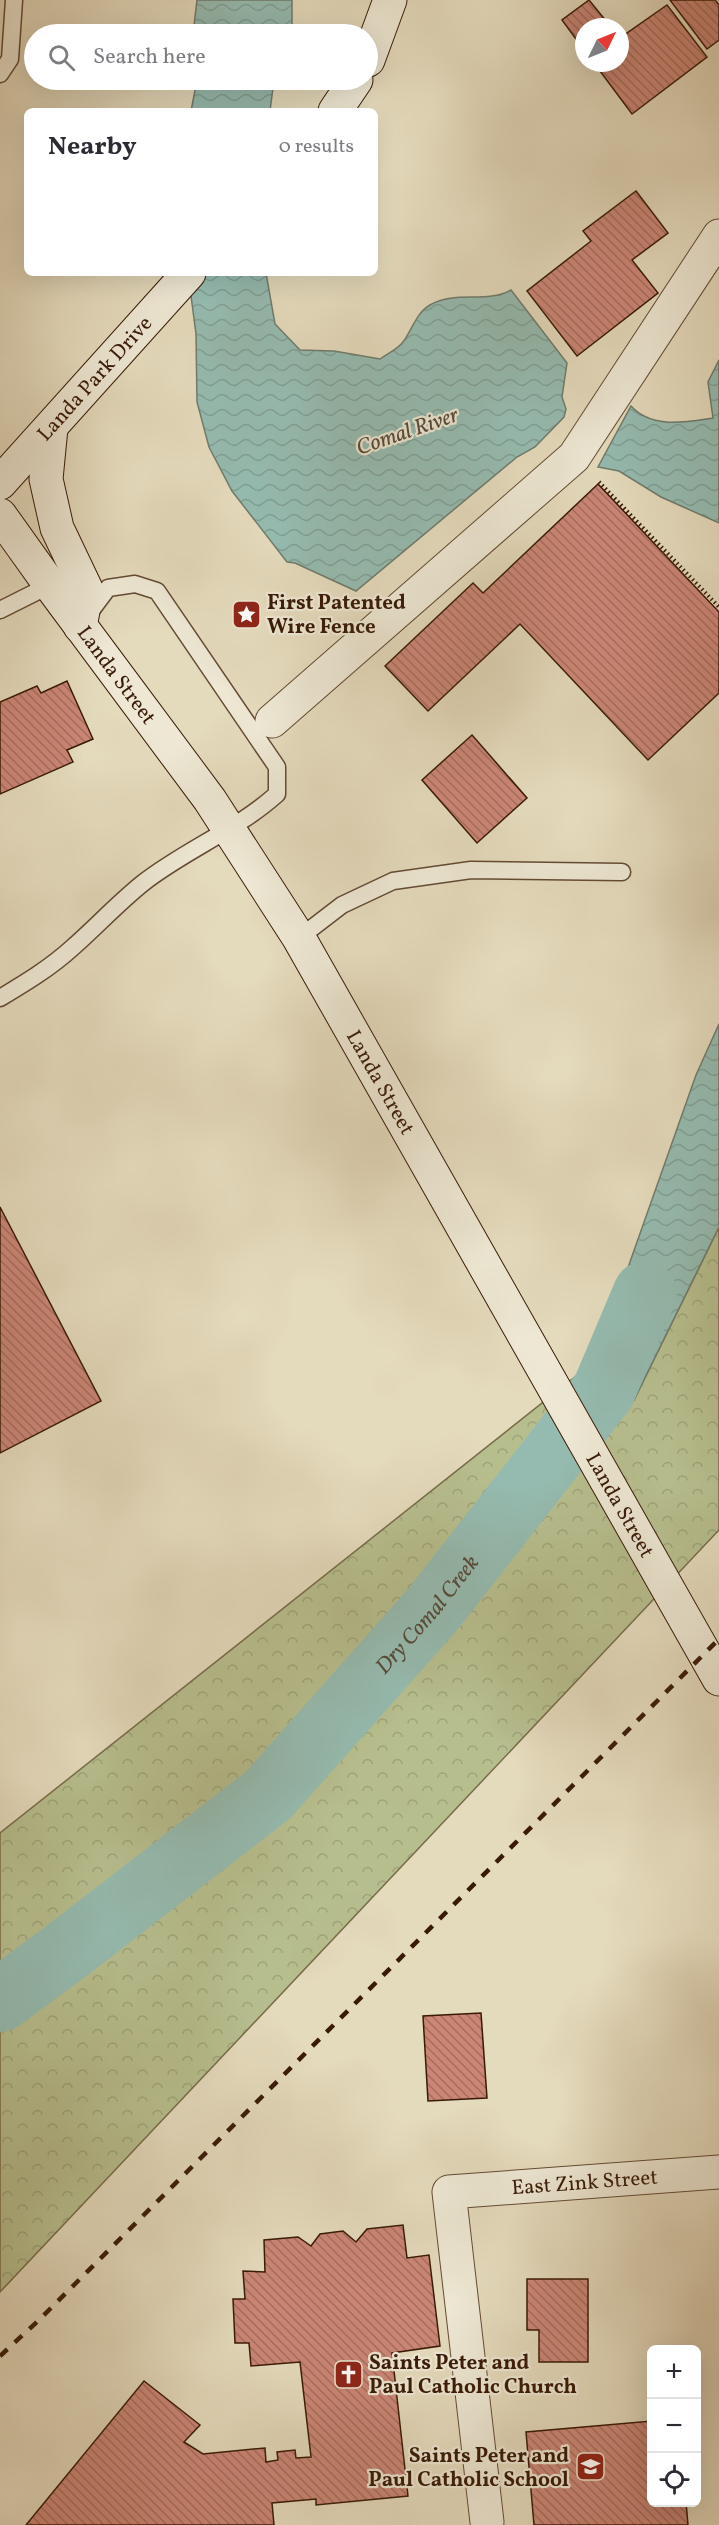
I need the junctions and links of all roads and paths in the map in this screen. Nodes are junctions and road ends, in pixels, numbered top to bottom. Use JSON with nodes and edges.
{"nodes":[{"id":1,"x":14,"y":0,"type":"edge"},
{"id":2,"x":390,"y":0,"type":"edge"},
{"id":3,"x":378,"y":33,"type":"edge"},
{"id":4,"x":0,"y":74,"type":"edge"},
{"id":5,"x":349,"y":90,"type":"edge"},
{"id":6,"x":337,"y":108,"type":"edge"},
{"id":7,"x":719,"y":236,"type":"edge"},
{"id":8,"x":186,"y":276,"type":"edge"},
{"id":9,"x":51,"y":428,"type":"junction"},
{"id":10,"x":598,"y":481,"type":"dead end"},
{"id":11,"x":0,"y":483,"type":"edge"},
{"id":12,"x":0,"y":515,"type":"edge"},
{"id":13,"x":50,"y":585,"type":"junction"},
{"id":14,"x":719,"y":607,"type":"edge"},
{"id":15,"x":0,"y":610,"type":"edge"},
{"id":16,"x":80,"y":626,"type":"junction"},
{"id":17,"x":272,"y":721,"type":"dead end"},
{"id":18,"x":229,"y":829,"type":"junction"},
{"id":19,"x":622,"y":872,"type":"dead end"},
{"id":20,"x":299,"y":938,"type":"junction"},
{"id":21,"x":0,"y":998,"type":"edge"},
{"id":22,"x":719,"y":1679,"type":"edge"},
{"id":23,"x":719,"y":2172,"type":"edge"},
{"id":24,"x":487,"y":2522,"type":"dead end"}],
"edges":[{"from":1,"to":4,"type":"lane"},
{"from":2,"to":3,"type":"street"},
{"from":5,"to":6,"type":"street"},
{"from":7,"to":17,"type":"street"},
{"from":8,"to":9,"type":"street","name":"Landa Park Drive"},
{"from":9,"to":11,"type":"street","name":"Landa Park Drive"},
{"from":9,"to":16,"type":"street"},
{"from":10,"to":14,"type":"path"},
{"from":12,"to":13,"type":"street","name":"Landa Street"},
{"from":13,"to":15,"type":"lane"},
{"from":13,"to":16,"type":"street","name":"Landa Street"},
{"from":16,"to":18,"type":"street","name":"Landa Street"},
{"from":16,"to":18,"type":"lane"},
{"from":18,"to":20,"type":"street","name":"Landa Street"},
{"from":18,"to":21,"type":"lane"},
{"from":19,"to":20,"type":"lane"},
{"from":20,"to":22,"type":"street","name":"Landa Street"},
{"from":23,"to":24,"type":"street","name":"East Zink Street"}]}
